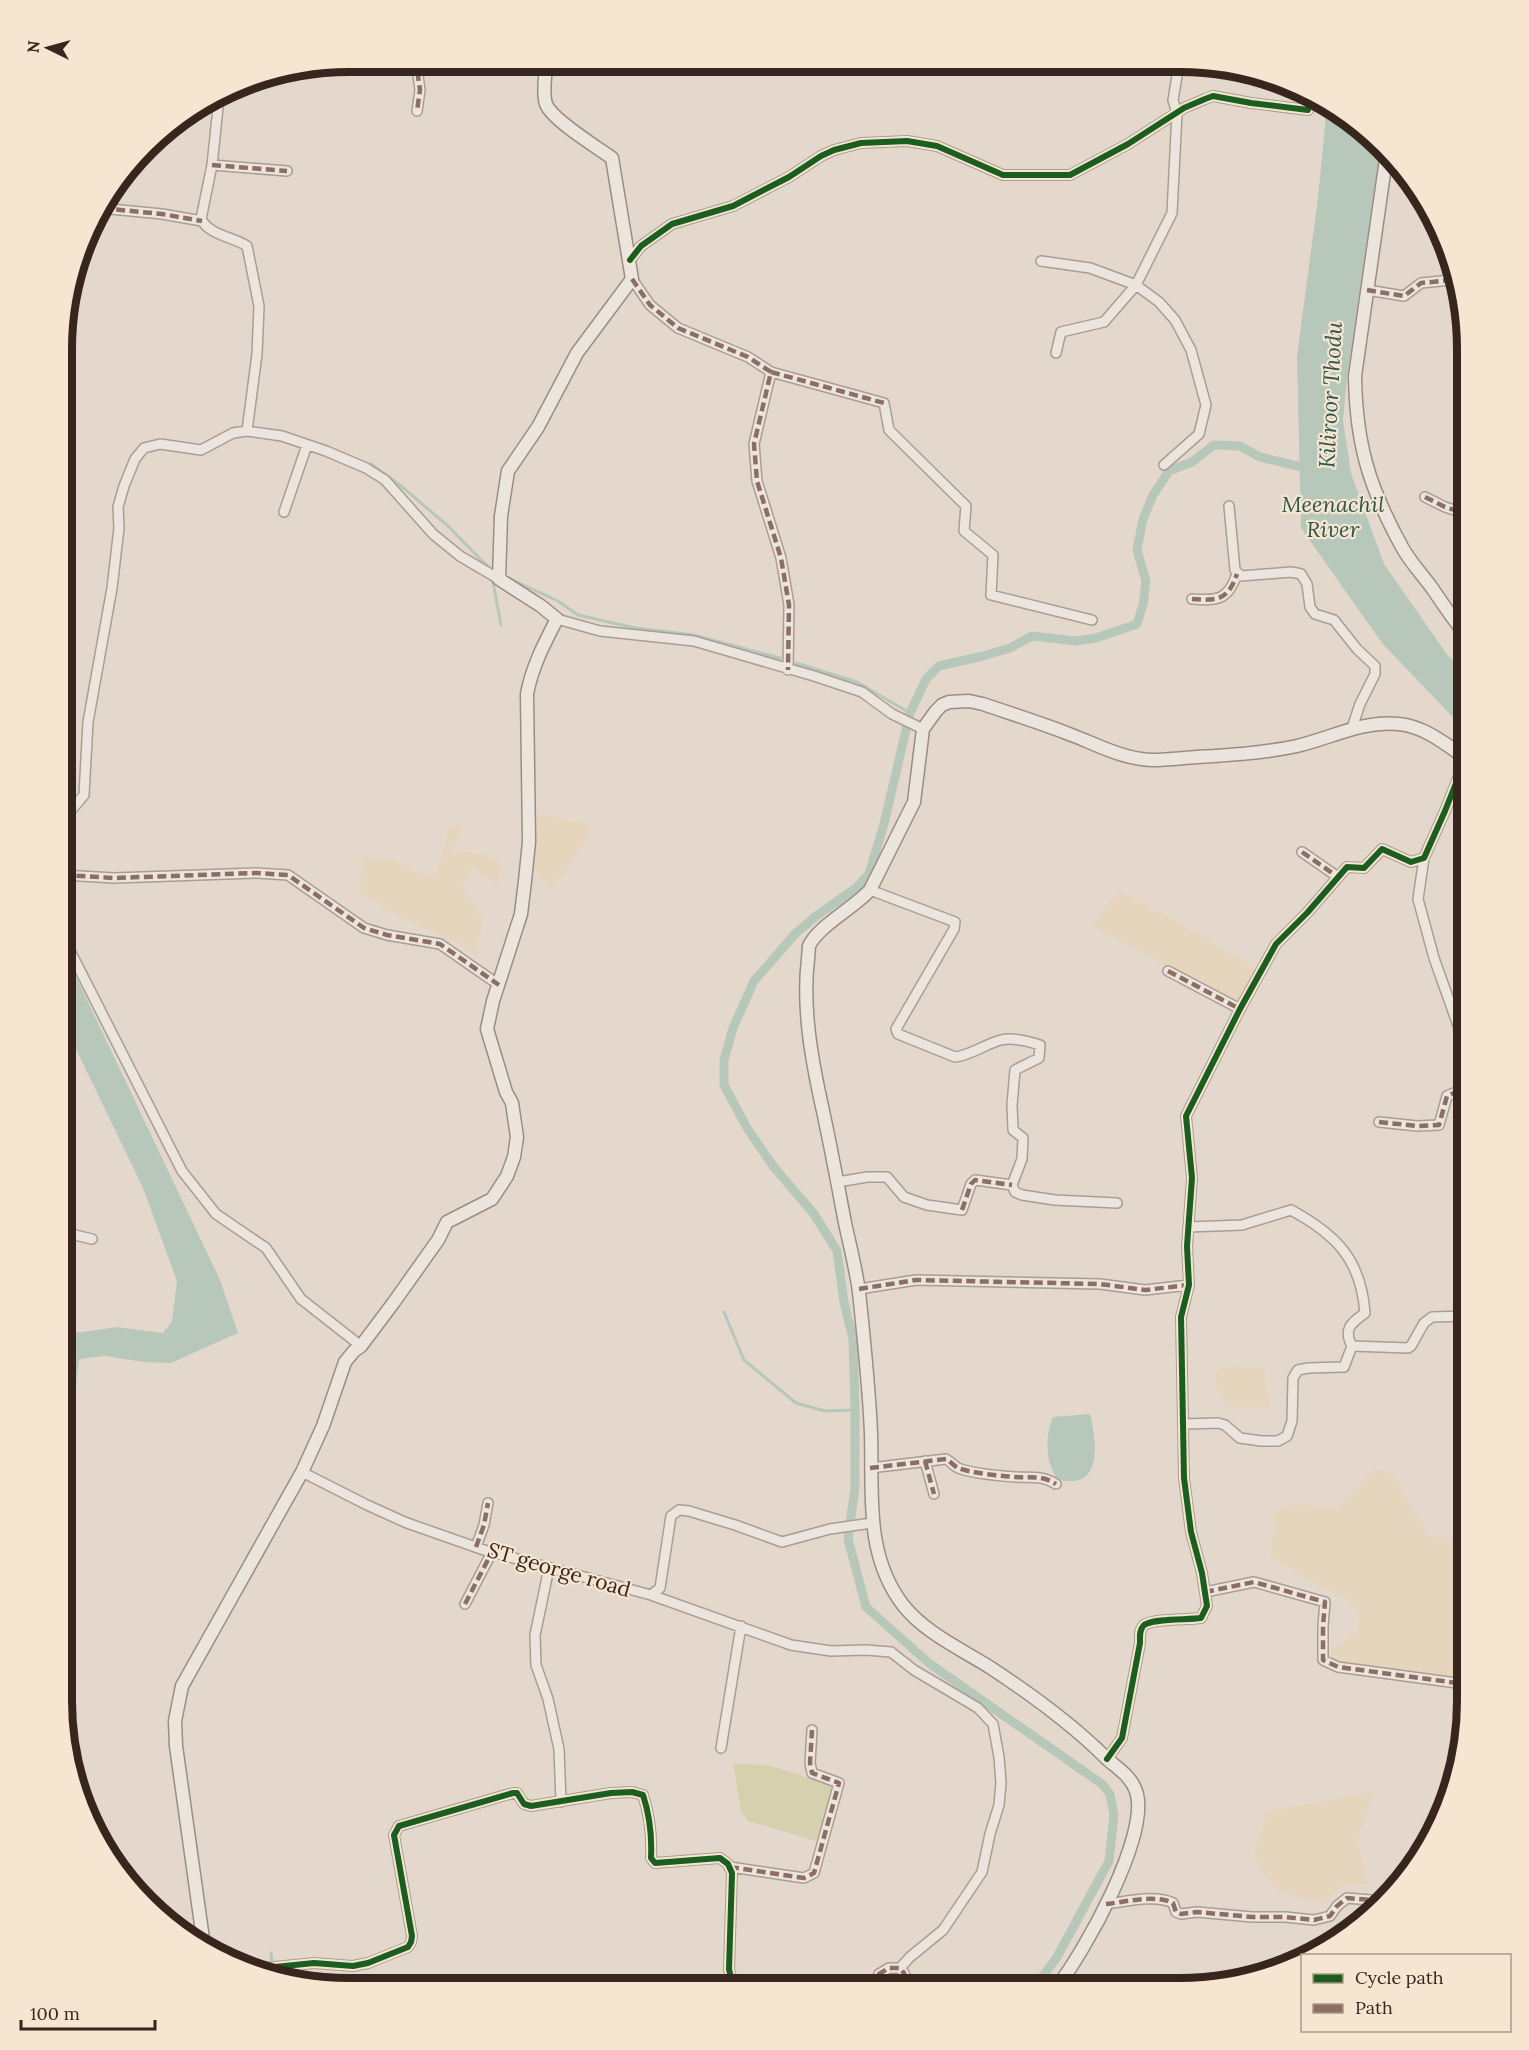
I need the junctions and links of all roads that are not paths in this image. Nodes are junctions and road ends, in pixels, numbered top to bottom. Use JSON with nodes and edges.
{"nodes":[{"id":1,"x":419,"y":72,"type":"edge"},
{"id":2,"x":546,"y":72,"type":"edge"},
{"id":3,"x":1178,"y":72,"type":"edge"},
{"id":4,"x":218,"y":105,"type":"edge"},
{"id":5,"x":1308,"y":110,"type":"dead end"},
{"id":6,"x":417,"y":111,"type":"dead end"},
{"id":7,"x":1177,"y":113,"type":"junction"},
{"id":8,"x":1385,"y":163,"type":"edge"},
{"id":9,"x":212,"y":165,"type":"junction"},
{"id":10,"x":287,"y":171,"type":"dead end"},
{"id":11,"x":110,"y":209,"type":"edge"},
{"id":12,"x":202,"y":221,"type":"junction"},
{"id":13,"x":630,"y":260,"type":"junction"},
{"id":14,"x":1041,"y":261,"type":"dead end"},
{"id":15,"x":632,"y":279,"type":"junction"},
{"id":16,"x":1449,"y":280,"type":"edge"},
{"id":17,"x":1136,"y":285,"type":"junction"},
{"id":18,"x":1367,"y":290,"type":"junction"},
{"id":19,"x":1056,"y":352,"type":"dead end"},
{"id":20,"x":771,"y":372,"type":"junction"},
{"id":21,"x":247,"y":430,"type":"junction"},
{"id":22,"x":308,"y":445,"type":"junction"},
{"id":23,"x":1164,"y":465,"type":"dead end"},
{"id":24,"x":1425,"y":497,"type":"dead end"},
{"id":25,"x":1229,"y":506,"type":"dead end"},
{"id":26,"x":1457,"y":511,"type":"edge"},
{"id":27,"x":284,"y":512,"type":"dead end"},
{"id":28,"x":1237,"y":574,"type":"junction"},
{"id":29,"x":496,"y":575,"type":"junction"},
{"id":30,"x":1192,"y":599,"type":"dead end"},
{"id":31,"x":557,"y":619,"type":"junction"},
{"id":32,"x":1092,"y":620,"type":"dead end"},
{"id":33,"x":1457,"y":623,"type":"edge"},
{"id":34,"x":788,"y":670,"type":"junction"},
{"id":35,"x":919,"y":727,"type":"junction"},
{"id":36,"x":1352,"y":728,"type":"junction"},
{"id":37,"x":1457,"y":752,"type":"edge"},
{"id":38,"x":1457,"y":781,"type":"edge"},
{"id":39,"x":72,"y":809,"type":"edge"},
{"id":40,"x":1302,"y":852,"type":"dead end"},
{"id":41,"x":1424,"y":858,"type":"junction"},
{"id":42,"x":72,"y":876,"type":"edge"},
{"id":43,"x":1338,"y":877,"type":"junction"},
{"id":44,"x":870,"y":890,"type":"junction"},
{"id":45,"x":72,"y":955,"type":"edge"},
{"id":46,"x":1168,"y":971,"type":"dead end"},
{"id":47,"x":499,"y":985,"type":"junction"},
{"id":48,"x":1240,"y":1009,"type":"junction"},
{"id":49,"x":1457,"y":1022,"type":"edge"},
{"id":50,"x":1457,"y":1093,"type":"edge"},
{"id":51,"x":1379,"y":1122,"type":"dead end"},
{"id":52,"x":838,"y":1182,"type":"junction"},
{"id":53,"x":1012,"y":1185,"type":"junction"},
{"id":54,"x":1117,"y":1203,"type":"dead end"},
{"id":55,"x":1188,"y":1227,"type":"junction"},
{"id":56,"x":72,"y":1234,"type":"edge"},
{"id":57,"x":92,"y":1239,"type":"dead end"},
{"id":58,"x":1189,"y":1285,"type":"junction"},
{"id":59,"x":859,"y":1289,"type":"junction"},
{"id":60,"x":1457,"y":1316,"type":"edge"},
{"id":61,"x":361,"y":1346,"type":"junction"},
{"id":62,"x":1352,"y":1346,"type":"junction"},
{"id":63,"x":1184,"y":1424,"type":"junction"},
{"id":64,"x":925,"y":1461,"type":"junction"},
{"id":65,"x":870,"y":1468,"type":"junction"},
{"id":66,"x":302,"y":1472,"type":"junction"},
{"id":67,"x":1056,"y":1484,"type":"dead end"},
{"id":68,"x":934,"y":1494,"type":"dead end"},
{"id":69,"x":488,"y":1503,"type":"dead end"},
{"id":70,"x":867,"y":1523,"type":"junction"},
{"id":71,"x":476,"y":1547,"type":"junction"},
{"id":72,"x":492,"y":1552,"type":"junction"},
{"id":73,"x":549,"y":1568,"type":"junction"},
{"id":74,"x":1205,"y":1592,"type":"junction"},
{"id":75,"x":651,"y":1595,"type":"junction"},
{"id":76,"x":465,"y":1604,"type":"dead end"},
{"id":77,"x":741,"y":1626,"type":"junction"},
{"id":78,"x":1457,"y":1683,"type":"edge"},
{"id":79,"x":812,"y":1730,"type":"dead end"},
{"id":80,"x":721,"y":1748,"type":"dead end"},
{"id":81,"x":1107,"y":1759,"type":"junction"},
{"id":82,"x":561,"y":1802,"type":"junction"},
{"id":83,"x":730,"y":1867,"type":"junction"},
{"id":84,"x":1373,"y":1900,"type":"edge"},
{"id":85,"x":1106,"y":1904,"type":"junction"},
{"id":86,"x":203,"y":1936,"type":"edge"},
{"id":87,"x":272,"y":1967,"type":"edge"},
{"id":88,"x":900,"y":1968,"type":"junction"},
{"id":89,"x":731,"y":1978,"type":"edge"},
{"id":90,"x":878,"y":1978,"type":"edge"},
{"id":91,"x":906,"y":1978,"type":"edge"},
{"id":92,"x":1063,"y":1978,"type":"edge"}],
"edges":[{"from":1,"to":6,"type":"street"},
{"from":2,"to":13,"type":"main road"},
{"from":3,"to":7,"type":"street"},
{"from":4,"to":9,"type":"street"},
{"from":5,"to":7,"type":"street"},
{"from":7,"to":13,"type":"street"},
{"from":7,"to":17,"type":"street"},
{"from":8,"to":18,"type":"main road"},
{"from":9,"to":10,"type":"street"},
{"from":9,"to":12,"type":"street"},
{"from":11,"to":12,"type":"street"},
{"from":12,"to":21,"type":"street"},
{"from":13,"to":15,"type":"main road"},
{"from":14,"to":17,"type":"street"},
{"from":15,"to":20,"type":"street"},
{"from":15,"to":29,"type":"main road"},
{"from":16,"to":18,"type":"street"},
{"from":17,"to":19,"type":"street"},
{"from":17,"to":23,"type":"street"},
{"from":18,"to":33,"type":"main road"},
{"from":20,"to":32,"type":"street"},
{"from":20,"to":34,"type":"street"},
{"from":21,"to":22,"type":"street"},
{"from":21,"to":39,"type":"street"},
{"from":22,"to":27,"type":"street"},
{"from":22,"to":29,"type":"street"},
{"from":24,"to":26,"type":"street"},
{"from":25,"to":28,"type":"street"},
{"from":28,"to":30,"type":"street"},
{"from":28,"to":36,"type":"street"},
{"from":29,"to":31,"type":"main road"},
{"from":31,"to":34,"type":"street"},
{"from":31,"to":47,"type":"main road"},
{"from":34,"to":35,"type":"street"},
{"from":35,"to":36,"type":"main road"},
{"from":35,"to":44,"type":"main road"},
{"from":36,"to":37,"type":"main road"},
{"from":38,"to":41,"type":"street"},
{"from":40,"to":43,"type":"street"},
{"from":41,"to":43,"type":"street"},
{"from":41,"to":49,"type":"street"},
{"from":42,"to":47,"type":"street"},
{"from":43,"to":48,"type":"street"},
{"from":44,"to":52,"type":"main road"},
{"from":44,"to":53,"type":"street"},
{"from":45,"to":61,"type":"street"},
{"from":46,"to":48,"type":"street"},
{"from":47,"to":61,"type":"main road"},
{"from":48,"to":55,"type":"street"},
{"from":50,"to":51,"type":"street"},
{"from":52,"to":53,"type":"street"},
{"from":52,"to":59,"type":"main road"},
{"from":53,"to":54,"type":"street"},
{"from":55,"to":58,"type":"street"},
{"from":55,"to":62,"type":"street"},
{"from":56,"to":57,"type":"street"},
{"from":58,"to":59,"type":"street"},
{"from":58,"to":63,"type":"street"},
{"from":59,"to":65,"type":"main road"},
{"from":60,"to":62,"type":"street"},
{"from":61,"to":66,"type":"main road"},
{"from":62,"to":63,"type":"street"},
{"from":63,"to":74,"type":"street"},
{"from":64,"to":65,"type":"street"},
{"from":64,"to":67,"type":"street"},
{"from":64,"to":68,"type":"street"},
{"from":65,"to":70,"type":"main road"},
{"from":66,"to":71,"type":"street","name":"ST george road"},
{"from":66,"to":86,"type":"main road"},
{"from":69,"to":71,"type":"street"},
{"from":70,"to":75,"type":"street","name":"ST george road"},
{"from":70,"to":81,"type":"main road"},
{"from":71,"to":72,"type":"street","name":"ST george road"},
{"from":72,"to":73,"type":"street","name":"ST george road"},
{"from":72,"to":76,"type":"street"},
{"from":73,"to":75,"type":"street","name":"ST george road"},
{"from":73,"to":82,"type":"street"},
{"from":74,"to":78,"type":"street"},
{"from":74,"to":81,"type":"street"},
{"from":75,"to":77,"type":"street"},
{"from":77,"to":80,"type":"street"},
{"from":77,"to":88,"type":"street"},
{"from":79,"to":83,"type":"street"},
{"from":81,"to":85,"type":"main road"},
{"from":82,"to":83,"type":"street"},
{"from":82,"to":87,"type":"street"},
{"from":83,"to":89,"type":"street"},
{"from":84,"to":85,"type":"street"},
{"from":85,"to":92,"type":"main road"},
{"from":88,"to":90,"type":"street"},
{"from":88,"to":91,"type":"street"}]}
